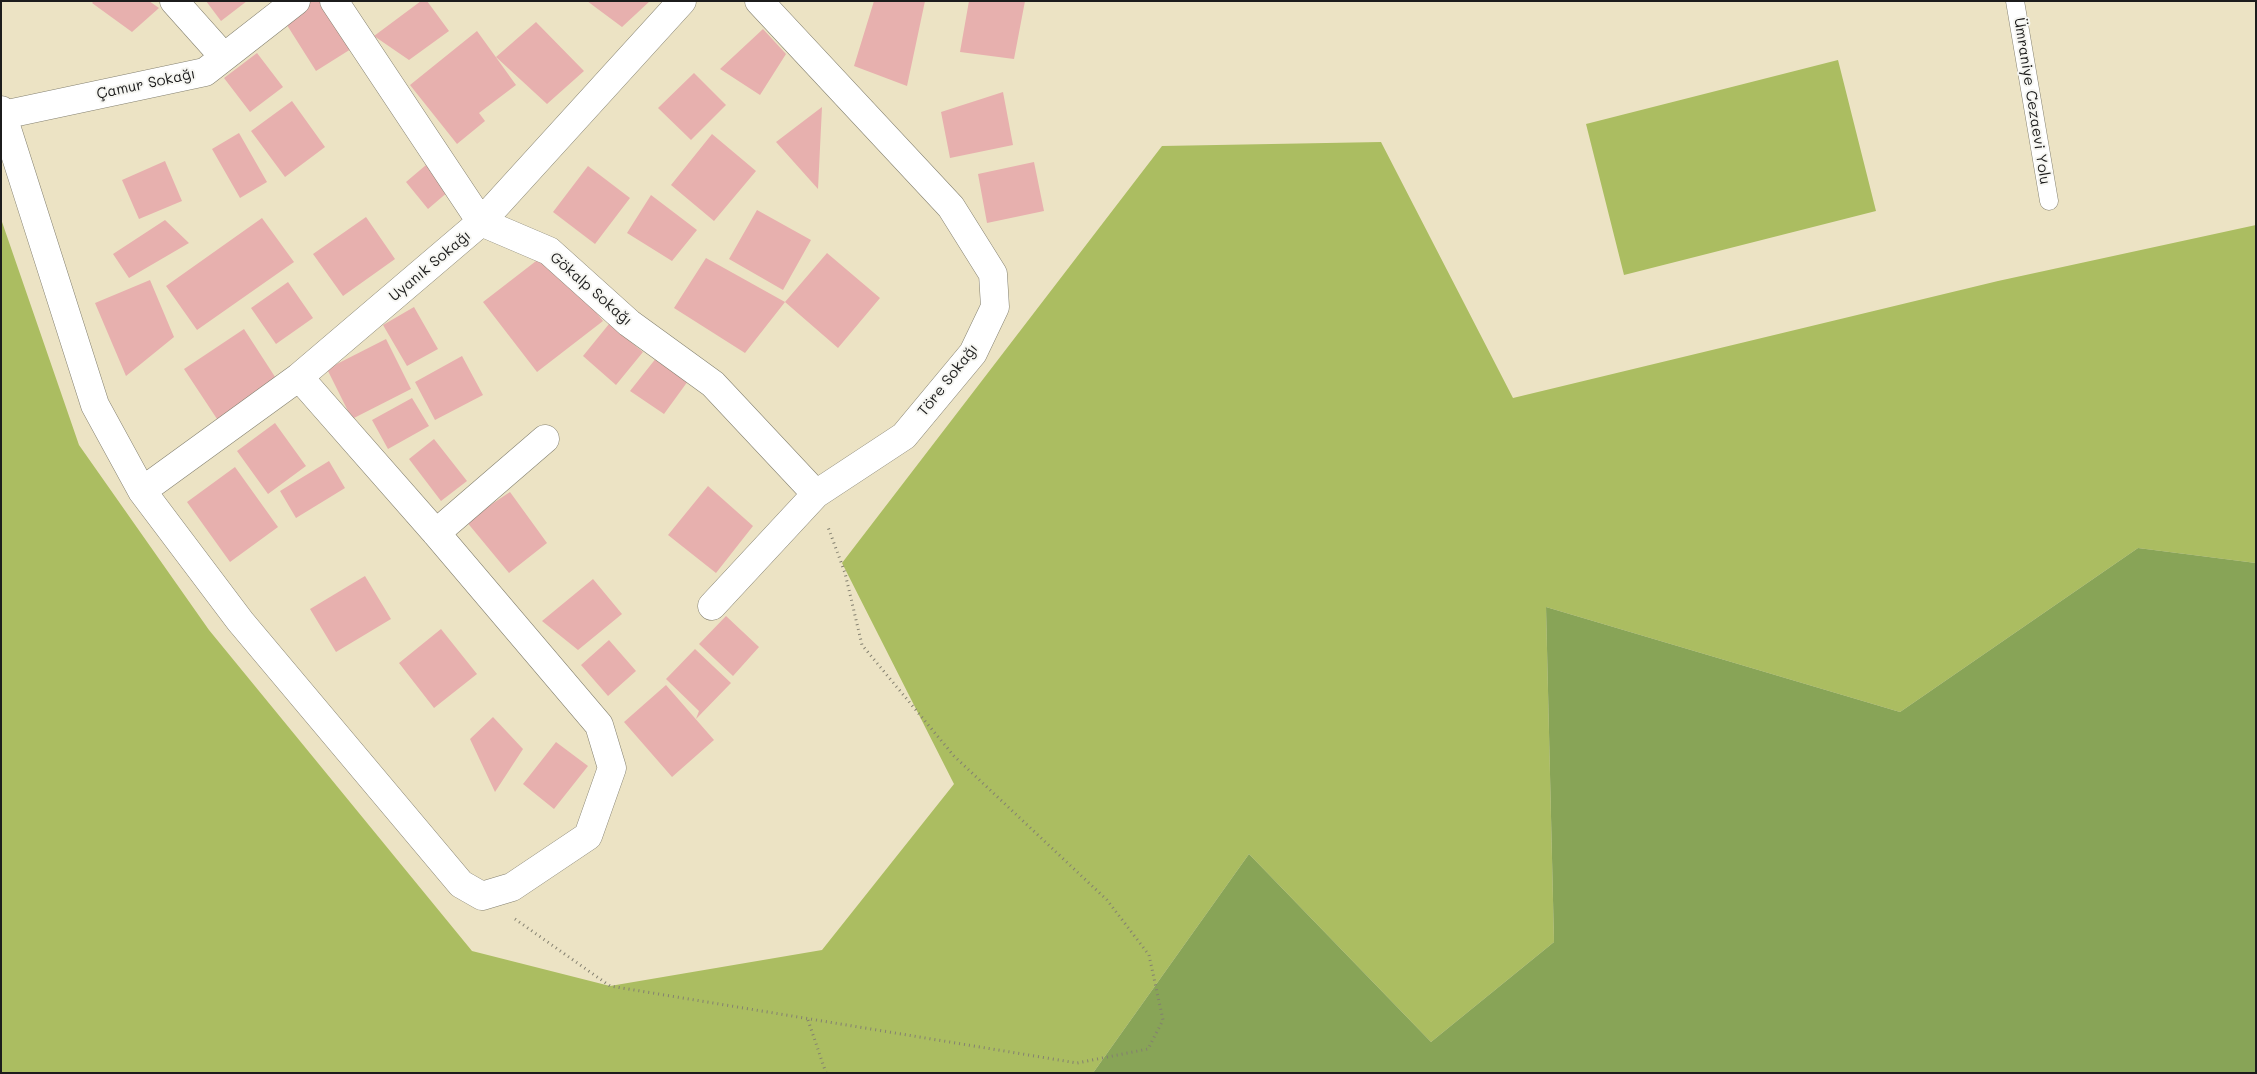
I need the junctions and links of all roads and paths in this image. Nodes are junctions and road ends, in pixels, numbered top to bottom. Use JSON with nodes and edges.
{"nodes":[{"id":1,"x":174,"y":1,"type":"edge"},
{"id":2,"x":296,"y":1,"type":"edge"},
{"id":3,"x":334,"y":1,"type":"edge"},
{"id":4,"x":682,"y":1,"type":"edge"},
{"id":5,"x":758,"y":1,"type":"edge"},
{"id":6,"x":2016,"y":1,"type":"edge"},
{"id":7,"x":224,"y":57,"type":"junction"},
{"id":8,"x":2,"y":113,"type":"edge"},
{"id":9,"x":2049,"y":201,"type":"dead end"},
{"id":10,"x":481,"y":222,"type":"junction"},
{"id":11,"x":299,"y":377,"type":"junction"},
{"id":12,"x":545,"y":439,"type":"dead end"},
{"id":13,"x":142,"y":491,"type":"junction"},
{"id":14,"x":816,"y":494,"type":"junction"},
{"id":15,"x":436,"y":532,"type":"junction"},
{"id":16,"x":712,"y":606,"type":"dead end"},
{"id":17,"x":482,"y":896,"type":"junction"},
{"id":18,"x":808,"y":1020,"type":"junction"},
{"id":19,"x":826,"y":1073,"type":"edge"}],
"edges":[{"from":1,"to":7,"type":"street"},
{"from":2,"to":7,"type":"street","name":"Çamur Sokağı"},
{"from":3,"to":10,"type":"street"},
{"from":4,"to":10,"type":"street","name":"Uyanık Sokağı"},
{"from":5,"to":14,"type":"street","name":"Töre Sokağı"},
{"from":6,"to":9,"type":"lane","name":"Ümraniye Cezaevi Yolu"},
{"from":7,"to":8,"type":"street","name":"Çamur Sokağı"},
{"from":8,"to":13,"type":"street"},
{"from":10,"to":11,"type":"street","name":"Uyanık Sokağı"},
{"from":10,"to":14,"type":"street","name":"Gökalp Sokağı"},
{"from":11,"to":13,"type":"street","name":"Uyanık Sokağı"},
{"from":11,"to":15,"type":"street"},
{"from":12,"to":15,"type":"street"},
{"from":13,"to":17,"type":"street"},
{"from":14,"to":16,"type":"street","name":"Töre Sokağı"},
{"from":14,"to":18,"type":"path"},
{"from":15,"to":17,"type":"street"},
{"from":17,"to":18,"type":"path"},
{"from":18,"to":19,"type":"path"}]}
